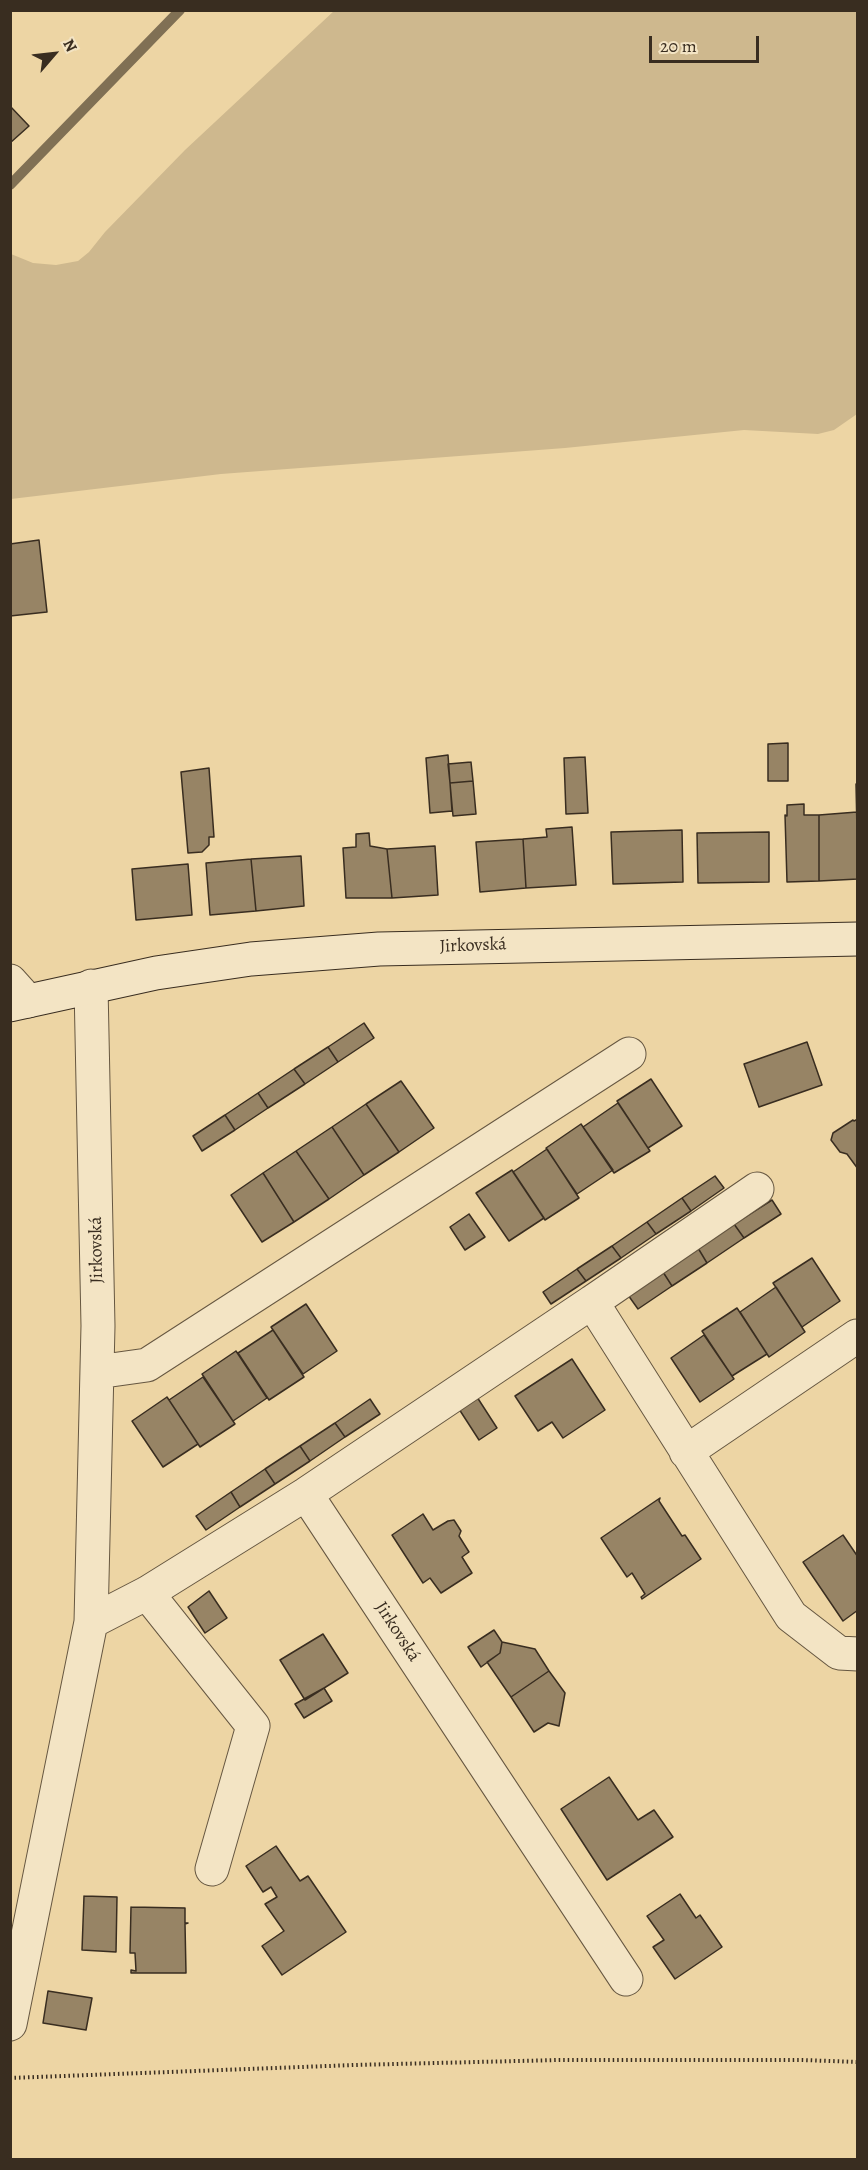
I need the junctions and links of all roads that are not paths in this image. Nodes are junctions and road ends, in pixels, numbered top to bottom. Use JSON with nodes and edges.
{"nodes":[{"id":1,"x":858,"y":939,"type":"edge"},
{"id":2,"x":91,"y":986,"type":"junction"},
{"id":3,"x":16,"y":996,"type":"edge"},
{"id":4,"x":629,"y":1054,"type":"dead end"},
{"id":5,"x":757,"y":1189,"type":"dead end"},
{"id":6,"x":592,"y":1302,"type":"junction"},
{"id":7,"x":857,"y":1335,"type":"edge"},
{"id":8,"x":97,"y":1372,"type":"junction"},
{"id":9,"x":686,"y":1452,"type":"junction"},
{"id":10,"x":306,"y":1494,"type":"junction"},
{"id":11,"x":147,"y":1593,"type":"junction"},
{"id":12,"x":91,"y":1622,"type":"junction"},
{"id":13,"x":858,"y":1654,"type":"edge"},
{"id":14,"x":212,"y":1869,"type":"dead end"},
{"id":15,"x":626,"y":1978,"type":"dead end"},
{"id":16,"x":10,"y":2024,"type":"edge"}],
"edges":[{"from":1,"to":2,"type":"street","name":"Jirkovská"},
{"from":2,"to":3,"type":"street","name":"Jirkovská"},
{"from":2,"to":8,"type":"street","name":"Jirkovská"},
{"from":4,"to":8,"type":"street"},
{"from":5,"to":6,"type":"street"},
{"from":6,"to":9,"type":"street"},
{"from":6,"to":10,"type":"street"},
{"from":7,"to":9,"type":"street"},
{"from":8,"to":12,"type":"street","name":"Jirkovská"},
{"from":9,"to":13,"type":"street"},
{"from":10,"to":11,"type":"street"},
{"from":10,"to":15,"type":"street","name":"Jirkovská"},
{"from":11,"to":12,"type":"street"},
{"from":11,"to":14,"type":"street"},
{"from":12,"to":16,"type":"street","name":"Jirkovská"}]}
